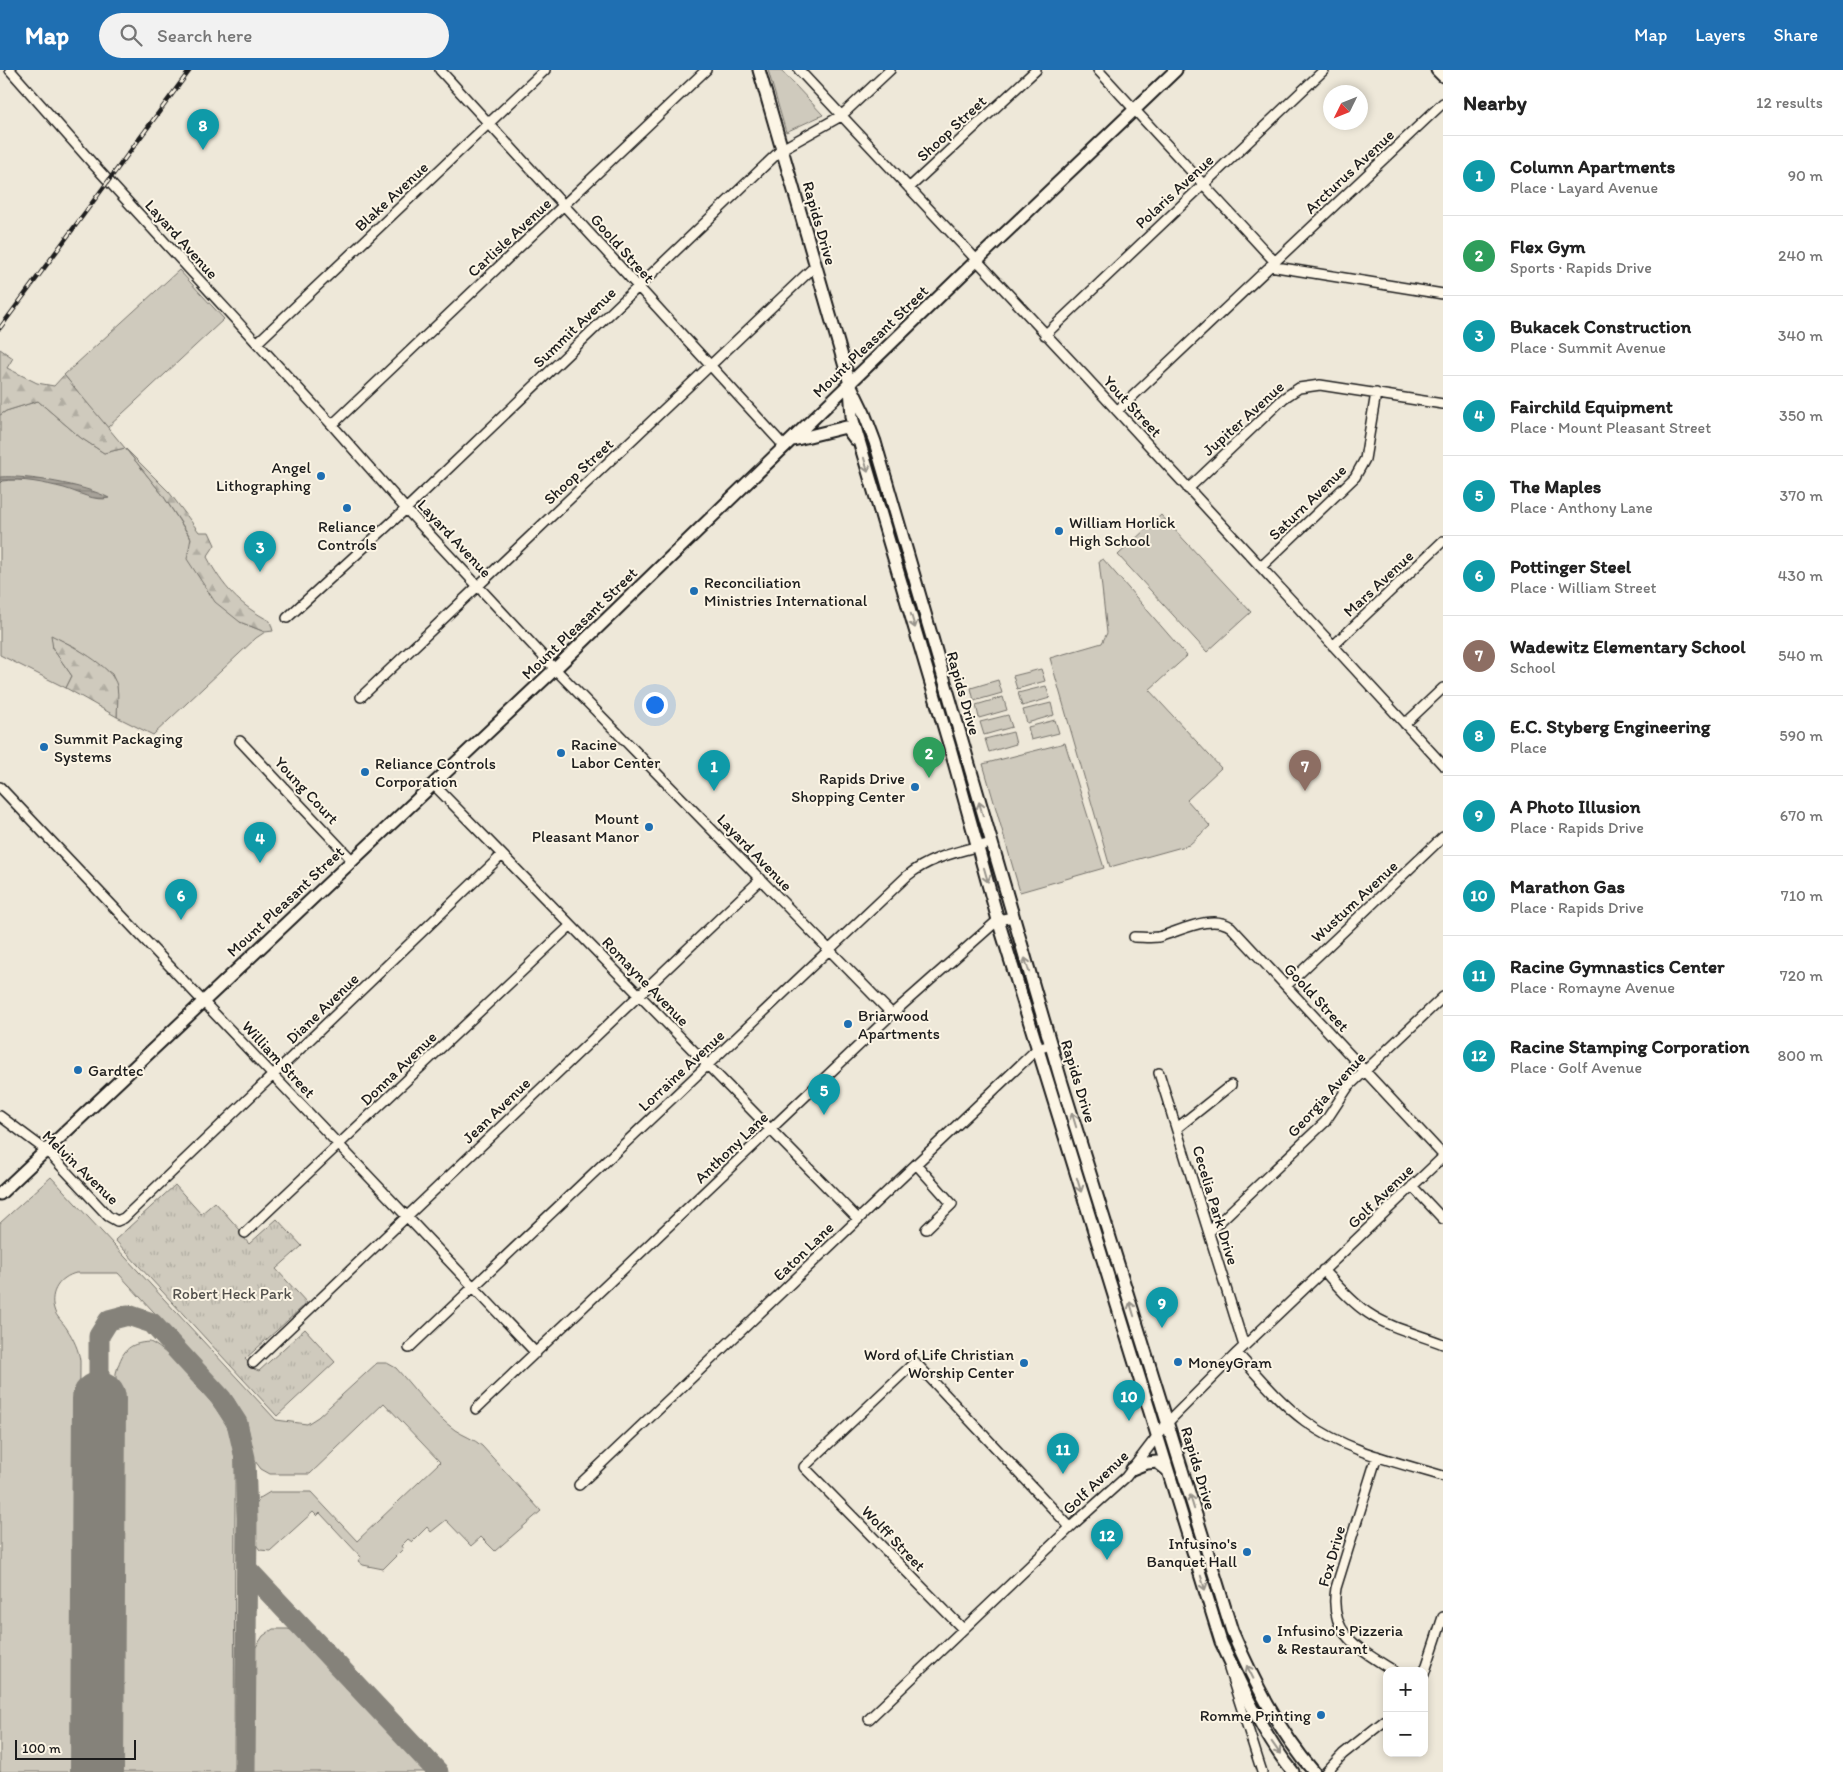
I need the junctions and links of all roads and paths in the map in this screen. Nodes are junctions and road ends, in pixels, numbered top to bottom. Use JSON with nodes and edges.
{"nodes":[{"id":1,"x":10,"y":70,"type":"edge"},
{"id":2,"x":440,"y":70,"type":"edge"},
{"id":3,"x":545,"y":70,"type":"edge"},
{"id":4,"x":706,"y":70,"type":"edge"},
{"id":5,"x":759,"y":70,"type":"edge"},
{"id":6,"x":799,"y":70,"type":"edge"},
{"id":7,"x":890,"y":70,"type":"edge"},
{"id":8,"x":1036,"y":70,"type":"edge"},
{"id":9,"x":1098,"y":70,"type":"edge"},
{"id":10,"x":1176,"y":70,"type":"edge"},
{"id":11,"x":1324,"y":70,"type":"edge"},
{"id":12,"x":1437,"y":70,"type":"edge"},
{"id":13,"x":1443,"y":76,"type":"edge"},
{"id":14,"x":1443,"y":103,"type":"edge"},
{"id":15,"x":1135,"y":109,"type":"junction"},
{"id":16,"x":841,"y":116,"type":"junction"},
{"id":17,"x":489,"y":124,"type":"junction"},
{"id":18,"x":782,"y":149,"type":"junction"},
{"id":19,"x":1203,"y":184,"type":"junction"},
{"id":20,"x":909,"y":188,"type":"junction"},
{"id":21,"x":564,"y":205,"type":"junction"},
{"id":22,"x":976,"y":261,"type":"junction"},
{"id":23,"x":1273,"y":264,"type":"junction"},
{"id":24,"x":815,"y":266,"type":"junction"},
{"id":25,"x":638,"y":287,"type":"junction"},
{"id":26,"x":1443,"y":294,"type":"edge"},
{"id":27,"x":1045,"y":334,"type":"junction"},
{"id":28,"x":257,"y":344,"type":"junction"},
{"id":29,"x":711,"y":366,"type":"junction"},
{"id":30,"x":850,"y":384,"type":"junction"},
{"id":31,"x":1376,"y":393,"type":"junction"},
{"id":32,"x":1443,"y":404,"type":"edge"},
{"id":33,"x":1117,"y":411,"type":"junction"},
{"id":34,"x":332,"y":425,"type":"junction"},
{"id":35,"x":788,"y":443,"type":"junction"},
{"id":36,"x":860,"y":446,"type":"junction"},
{"id":37,"x":1188,"y":489,"type":"junction"},
{"id":38,"x":406,"y":509,"type":"junction"},
{"id":39,"x":1443,"y":541,"type":"edge"},
{"id":40,"x":1261,"y":567,"type":"junction"},
{"id":41,"x":479,"y":586,"type":"junction"},
{"id":42,"x":287,"y":618,"type":"dead end"},
{"id":43,"x":1333,"y":646,"type":"junction"},
{"id":44,"x":555,"y":669,"type":"junction"},
{"id":45,"x":1443,"y":688,"type":"edge"},
{"id":46,"x":361,"y":697,"type":"dead end"},
{"id":47,"x":1405,"y":724,"type":"junction"},
{"id":48,"x":240,"y":741,"type":"dead end"},
{"id":49,"x":1443,"y":765,"type":"edge"},
{"id":50,"x":434,"y":785,"type":"junction"},
{"id":51,"x":0,"y":787,"type":"edge"},
{"id":52,"x":1443,"y":837,"type":"edge"},
{"id":53,"x":991,"y":843,"type":"junction"},
{"id":54,"x":978,"y":846,"type":"junction"},
{"id":55,"x":502,"y":855,"type":"junction"},
{"id":56,"x":352,"y":860,"type":"junction"},
{"id":57,"x":761,"y":879,"type":"junction"},
{"id":58,"x":1013,"y":917,"type":"junction"},
{"id":59,"x":998,"y":920,"type":"junction"},
{"id":60,"x":570,"y":925,"type":"junction"},
{"id":61,"x":1134,"y":937,"type":"dead end"},
{"id":62,"x":829,"y":950,"type":"junction"},
{"id":63,"x":1286,"y":986,"type":"junction"},
{"id":64,"x":639,"y":995,"type":"junction"},
{"id":65,"x":1443,"y":997,"type":"edge"},
{"id":66,"x":203,"y":1002,"type":"junction"},
{"id":67,"x":892,"y":1014,"type":"junction"},
{"id":68,"x":1051,"y":1045,"type":"junction"},
{"id":69,"x":1038,"y":1049,"type":"junction"},
{"id":70,"x":708,"y":1065,"type":"junction"},
{"id":71,"x":1365,"y":1071,"type":"junction"},
{"id":72,"x":1159,"y":1073,"type":"dead end"},
{"id":73,"x":274,"y":1076,"type":"junction"},
{"id":74,"x":1231,"y":1085,"type":"dead end"},
{"id":75,"x":0,"y":1116,"type":"edge"},
{"id":76,"x":1178,"y":1128,"type":"junction"},
{"id":77,"x":770,"y":1130,"type":"junction"},
{"id":78,"x":339,"y":1145,"type":"junction"},
{"id":79,"x":47,"y":1151,"type":"junction"},
{"id":80,"x":1084,"y":1152,"type":"junction"},
{"id":81,"x":1443,"y":1156,"type":"edge"},
{"id":82,"x":1071,"y":1157,"type":"junction"},
{"id":83,"x":916,"y":1164,"type":"junction"},
{"id":84,"x":1412,"y":1186,"type":"junction"},
{"id":85,"x":0,"y":1194,"type":"edge"},
{"id":86,"x":406,"y":1216,"type":"junction"},
{"id":87,"x":858,"y":1219,"type":"junction"},
{"id":88,"x":1443,"y":1219,"type":"edge"},
{"id":89,"x":117,"y":1221,"type":"joint"},
{"id":90,"x":1106,"y":1224,"type":"junction"},
{"id":91,"x":1093,"y":1228,"type":"junction"},
{"id":92,"x":926,"y":1229,"type":"dead end"},
{"id":93,"x":1209,"y":1232,"type":"junction"},
{"id":94,"x":245,"y":1234,"type":"dead end"},
{"id":95,"x":1323,"y":1270,"type":"junction"},
{"id":96,"x":474,"y":1287,"type":"junction"},
{"id":97,"x":1126,"y":1289,"type":"junction"},
{"id":98,"x":1113,"y":1293,"type":"junction"},
{"id":99,"x":1142,"y":1340,"type":"junction"},
{"id":100,"x":1128,"y":1344,"type":"junction"},
{"id":101,"x":1443,"y":1344,"type":"edge"},
{"id":102,"x":1244,"y":1346,"type":"junction"},
{"id":103,"x":409,"y":1348,"type":"dead end"},
{"id":104,"x":536,"y":1353,"type":"junction"},
{"id":105,"x":1237,"y":1353,"type":"junction"},
{"id":106,"x":253,"y":1363,"type":"dead end"},
{"id":107,"x":1150,"y":1367,"type":"junction"},
{"id":108,"x":1137,"y":1371,"type":"junction"},
{"id":109,"x":476,"y":1409,"type":"dead end"},
{"id":110,"x":1168,"y":1422,"type":"junction"},
{"id":111,"x":1157,"y":1436,"type":"junction"},
{"id":112,"x":1377,"y":1456,"type":"junction"},
{"id":113,"x":1132,"y":1469,"type":"junction"},
{"id":114,"x":1167,"y":1470,"type":"junction"},
{"id":115,"x":1443,"y":1476,"type":"edge"},
{"id":116,"x":579,"y":1485,"type":"dead end"},
{"id":117,"x":1070,"y":1527,"type":"junction"},
{"id":118,"x":1200,"y":1529,"type":"junction"},
{"id":119,"x":1188,"y":1534,"type":"junction"},
{"id":120,"x":1223,"y":1602,"type":"junction"},
{"id":121,"x":1210,"y":1607,"type":"junction"},
{"id":122,"x":1443,"y":1617,"type":"edge"},
{"id":123,"x":963,"y":1629,"type":"junction"},
{"id":124,"x":1221,"y":1642,"type":"junction"},
{"id":125,"x":1388,"y":1667,"type":"edge"},
{"id":126,"x":1426,"y":1667,"type":"edge"},
{"id":127,"x":1264,"y":1698,"type":"junction"},
{"id":128,"x":1252,"y":1706,"type":"junction"},
{"id":129,"x":869,"y":1718,"type":"dead end"},
{"id":130,"x":1383,"y":1722,"type":"edge"},
{"id":131,"x":1262,"y":1772,"type":"edge"},
{"id":132,"x":1293,"y":1772,"type":"edge"},
{"id":133,"x":1314,"y":1772,"type":"edge"},
{"id":134,"x":1326,"y":1772,"type":"edge"}],
"edges":[{"from":1,"to":28,"type":"street","name":"Layard Avenue"},
{"from":2,"to":17,"type":"street","name":"Goold Street"},
{"from":3,"to":17,"type":"street","name":"Blake Avenue"},
{"from":4,"to":21,"type":"street","name":"Carlisle Avenue"},
{"from":5,"to":18,"type":"street","name":"Rapids Drive"},
{"from":6,"to":16,"type":"street","name":"Yout Street"},
{"from":7,"to":16,"type":"street","name":"Summit Avenue"},
{"from":8,"to":20,"type":"street","name":"Shoop Street"},
{"from":9,"to":15,"type":"street"},
{"from":10,"to":15,"type":"street","name":"Mount Pleasant Street"},
{"from":11,"to":19,"type":"street","name":"Polaris Avenue"},
{"from":12,"to":13,"type":"street"},
{"from":14,"to":23,"type":"street","name":"Arcturus Avenue"},
{"from":15,"to":19,"type":"street"},
{"from":15,"to":22,"type":"street","name":"Mount Pleasant Street"},
{"from":16,"to":18,"type":"street","name":"Summit Avenue"},
{"from":16,"to":20,"type":"street","name":"Yout Street"},
{"from":17,"to":21,"type":"street","name":"Goold Street"},
{"from":17,"to":28,"type":"street","name":"Blake Avenue"},
{"from":18,"to":24,"type":"street","name":"Rapids Drive"},
{"from":18,"to":25,"type":"street","name":"Summit Avenue"},
{"from":19,"to":23,"type":"street"},
{"from":19,"to":27,"type":"street","name":"Polaris Avenue"},
{"from":20,"to":22,"type":"street","name":"Yout Street"},
{"from":21,"to":25,"type":"street","name":"Goold Street"},
{"from":21,"to":34,"type":"street","name":"Carlisle Avenue"},
{"from":22,"to":27,"type":"street","name":"Yout Street"},
{"from":22,"to":30,"type":"street","name":"Mount Pleasant Street"},
{"from":23,"to":26,"type":"street"},
{"from":23,"to":33,"type":"street","name":"Arcturus Avenue"},
{"from":24,"to":29,"type":"street","name":"Shoop Street"},
{"from":24,"to":30,"type":"street","name":"Rapids Drive"},
{"from":25,"to":29,"type":"street","name":"Goold Street"},
{"from":25,"to":38,"type":"street","name":"Summit Avenue"},
{"from":27,"to":33,"type":"street","name":"Yout Street"},
{"from":28,"to":34,"type":"street","name":"Layard Avenue"},
{"from":29,"to":35,"type":"street","name":"Goold Street"},
{"from":29,"to":41,"type":"street","name":"Shoop Street"},
{"from":30,"to":35,"type":"street","name":"Mount Pleasant Street"},
{"from":30,"to":36,"type":"street","name":"Rapids Drive"},
{"from":53,"to":30,"type":"street","name":"Rapids Drive","one_way":true},
{"from":31,"to":32,"type":"street","name":"Jupiter Avenue"},
{"from":31,"to":37,"type":"street","name":"Jupiter Avenue"},
{"from":31,"to":40,"type":"street","name":"Saturn Avenue"},
{"from":33,"to":37,"type":"street","name":"Yout Street"},
{"from":34,"to":38,"type":"street","name":"Layard Avenue"},
{"from":35,"to":36,"type":"street"},
{"from":35,"to":44,"type":"street","name":"Mount Pleasant Street"},
{"from":36,"to":54,"type":"street","name":"Rapids Drive","one_way":true},
{"from":37,"to":40,"type":"street","name":"Yout Street"},
{"from":38,"to":41,"type":"street","name":"Layard Avenue"},
{"from":38,"to":42,"type":"street","name":"Summit Avenue"},
{"from":39,"to":43,"type":"street","name":"Mars Avenue"},
{"from":40,"to":43,"type":"street","name":"Yout Street"},
{"from":41,"to":44,"type":"street","name":"Layard Avenue"},
{"from":41,"to":46,"type":"street","name":"Shoop Street"},
{"from":43,"to":47,"type":"street","name":"Yout Street"},
{"from":44,"to":50,"type":"street","name":"Mount Pleasant Street"},
{"from":44,"to":57,"type":"street","name":"Layard Avenue"},
{"from":45,"to":47,"type":"street"},
{"from":47,"to":49,"type":"street","name":"Yout Street"},
{"from":48,"to":56,"type":"street","name":"Young Court"},
{"from":50,"to":55,"type":"street","name":"Romayne Avenue"},
{"from":50,"to":56,"type":"street","name":"Mount Pleasant Street"},
{"from":51,"to":66,"type":"street","name":"William Street"},
{"from":52,"to":63,"type":"street","name":"Wustum Avenue"},
{"from":53,"to":54,"type":"street","name":"Lorraine Avenue"},
{"from":53,"to":58,"type":"street","name":"Rapids Drive"},
{"from":54,"to":59,"type":"street","name":"Rapids Drive","one_way":true},
{"from":54,"to":62,"type":"street","name":"Lorraine Avenue"},
{"from":55,"to":60,"type":"street","name":"Romayne Avenue"},
{"from":55,"to":73,"type":"street","name":"Diane Avenue"},
{"from":56,"to":66,"type":"street","name":"Mount Pleasant Street"},
{"from":57,"to":62,"type":"street","name":"Layard Avenue"},
{"from":57,"to":64,"type":"street","name":"Jean Avenue"},
{"from":58,"to":59,"type":"street"},
{"from":68,"to":58,"type":"street","name":"Rapids Drive","one_way":true},
{"from":59,"to":67,"type":"street","name":"Anthony Lane"},
{"from":59,"to":69,"type":"street","name":"Rapids Drive"},
{"from":60,"to":64,"type":"street","name":"Romayne Avenue"},
{"from":60,"to":78,"type":"street","name":"Donna Avenue"},
{"from":61,"to":63,"type":"street","name":"Goold Street"},
{"from":62,"to":67,"type":"street","name":"Layard Avenue"},
{"from":62,"to":70,"type":"street","name":"Lorraine Avenue"},
{"from":63,"to":71,"type":"street","name":"Goold Street"},
{"from":64,"to":70,"type":"street","name":"Romayne Avenue"},
{"from":64,"to":86,"type":"street","name":"Jean Avenue"},
{"from":65,"to":71,"type":"street","name":"Georgia Avenue"},
{"from":66,"to":73,"type":"street","name":"William Street"},
{"from":66,"to":79,"type":"street","name":"Mount Pleasant Street"},
{"from":67,"to":77,"type":"street","name":"Anthony Lane"},
{"from":68,"to":69,"type":"street","name":"Eaton Lane"},
{"from":80,"to":68,"type":"street","name":"Rapids Drive","one_way":true},
{"from":69,"to":82,"type":"street","name":"Rapids Drive"},
{"from":69,"to":83,"type":"street","name":"Eaton Lane"},
{"from":70,"to":77,"type":"street","name":"Romayne Avenue"},
{"from":70,"to":96,"type":"street","name":"Lorraine Avenue"},
{"from":71,"to":81,"type":"street","name":"Goold Street"},
{"from":71,"to":93,"type":"street","name":"Georgia Avenue"},
{"from":72,"to":76,"type":"street","name":"Cecelia Park Drive"},
{"from":73,"to":78,"type":"street","name":"William Street"},
{"from":73,"to":89,"type":"street","name":"Diane Avenue"},
{"from":74,"to":76,"type":"street"},
{"from":75,"to":79,"type":"street","name":"Melvin Avenue"},
{"from":76,"to":93,"type":"street","name":"Cecelia Park Drive"},
{"from":77,"to":87,"type":"street","name":"Romayne Avenue"},
{"from":77,"to":104,"type":"street","name":"Anthony Lane"},
{"from":78,"to":86,"type":"street","name":"William Street"},
{"from":78,"to":94,"type":"street","name":"Donna Avenue"},
{"from":79,"to":85,"type":"street","name":"Mount Pleasant Street"},
{"from":79,"to":89,"type":"street","name":"Melvin Avenue"},
{"from":80,"to":82,"type":"street"},
{"from":80,"to":90,"type":"street","name":"Rapids Drive"},
{"from":81,"to":84,"type":"street","name":"Golf Avenue"},
{"from":82,"to":91,"type":"street","name":"Rapids Drive","one_way":true},
{"from":83,"to":87,"type":"street","name":"Eaton Lane"},
{"from":83,"to":92,"type":"street"},
{"from":84,"to":88,"type":"street"},
{"from":84,"to":95,"type":"street","name":"Golf Avenue"},
{"from":86,"to":96,"type":"street","name":"William Street"},
{"from":86,"to":106,"type":"street","name":"Jean Avenue"},
{"from":87,"to":116,"type":"street","name":"Eaton Lane"},
{"from":90,"to":91,"type":"street"},
{"from":90,"to":97,"type":"street","name":"Rapids Drive"},
{"from":91,"to":98,"type":"street","name":"Rapids Drive"},
{"from":93,"to":102,"type":"street","name":"Cecelia Park Drive"},
{"from":95,"to":101,"type":"street"},
{"from":95,"to":102,"type":"street","name":"Golf Avenue"},
{"from":96,"to":103,"type":"street","name":"Lorraine Avenue"},
{"from":96,"to":104,"type":"street","name":"William Street"},
{"from":97,"to":98,"type":"street"},
{"from":99,"to":97,"type":"street","name":"Rapids Drive","one_way":true},
{"from":98,"to":100,"type":"street","name":"Rapids Drive"},
{"from":99,"to":100,"type":"street"},
{"from":99,"to":107,"type":"street","name":"Rapids Drive"},
{"from":100,"to":108,"type":"street","name":"Rapids Drive"},
{"from":102,"to":105,"type":"street","name":"Golf Avenue"},
{"from":104,"to":109,"type":"street","name":"Anthony Lane"},
{"from":105,"to":110,"type":"street","name":"Golf Avenue"},
{"from":105,"to":112,"type":"street"},
{"from":107,"to":108,"type":"street"},
{"from":107,"to":110,"type":"street","name":"Rapids Drive"},
{"from":108,"to":111,"type":"street","name":"Rapids Drive"},
{"from":110,"to":111,"type":"street","name":"Golf Avenue"},
{"from":118,"to":110,"type":"street","name":"Rapids Drive","one_way":true},
{"from":111,"to":113,"type":"street","name":"Golf Avenue"},
{"from":111,"to":114,"type":"street","name":"Rapids Drive"},
{"from":112,"to":115,"type":"street"},
{"from":112,"to":125,"type":"street","name":"Fox Drive"},
{"from":113,"to":114,"type":"street"},
{"from":113,"to":117,"type":"street","name":"Golf Avenue"},
{"from":114,"to":119,"type":"street","name":"Rapids Drive"},
{"from":117,"to":123,"type":"street","name":"Golf Avenue"},
{"from":117,"to":123,"type":"street","name":"Wolff Street"},
{"from":118,"to":119,"type":"street"},
{"from":118,"to":120,"type":"street","name":"Rapids Drive"},
{"from":119,"to":121,"type":"street","name":"Rapids Drive","one_way":true},
{"from":120,"to":121,"type":"street"},
{"from":127,"to":120,"type":"street","name":"Rapids Drive","one_way":true},
{"from":121,"to":124,"type":"street","name":"Rapids Drive"},
{"from":122,"to":126,"type":"street"},
{"from":123,"to":129,"type":"street","name":"Golf Avenue"},
{"from":124,"to":128,"type":"street"},
{"from":124,"to":131,"type":"street","name":"Rapids Drive"},
{"from":127,"to":128,"type":"street"},
{"from":127,"to":133,"type":"street","name":"Rapids Drive"},
{"from":128,"to":132,"type":"street","one_way":true},
{"from":130,"to":134,"type":"street"}]}
